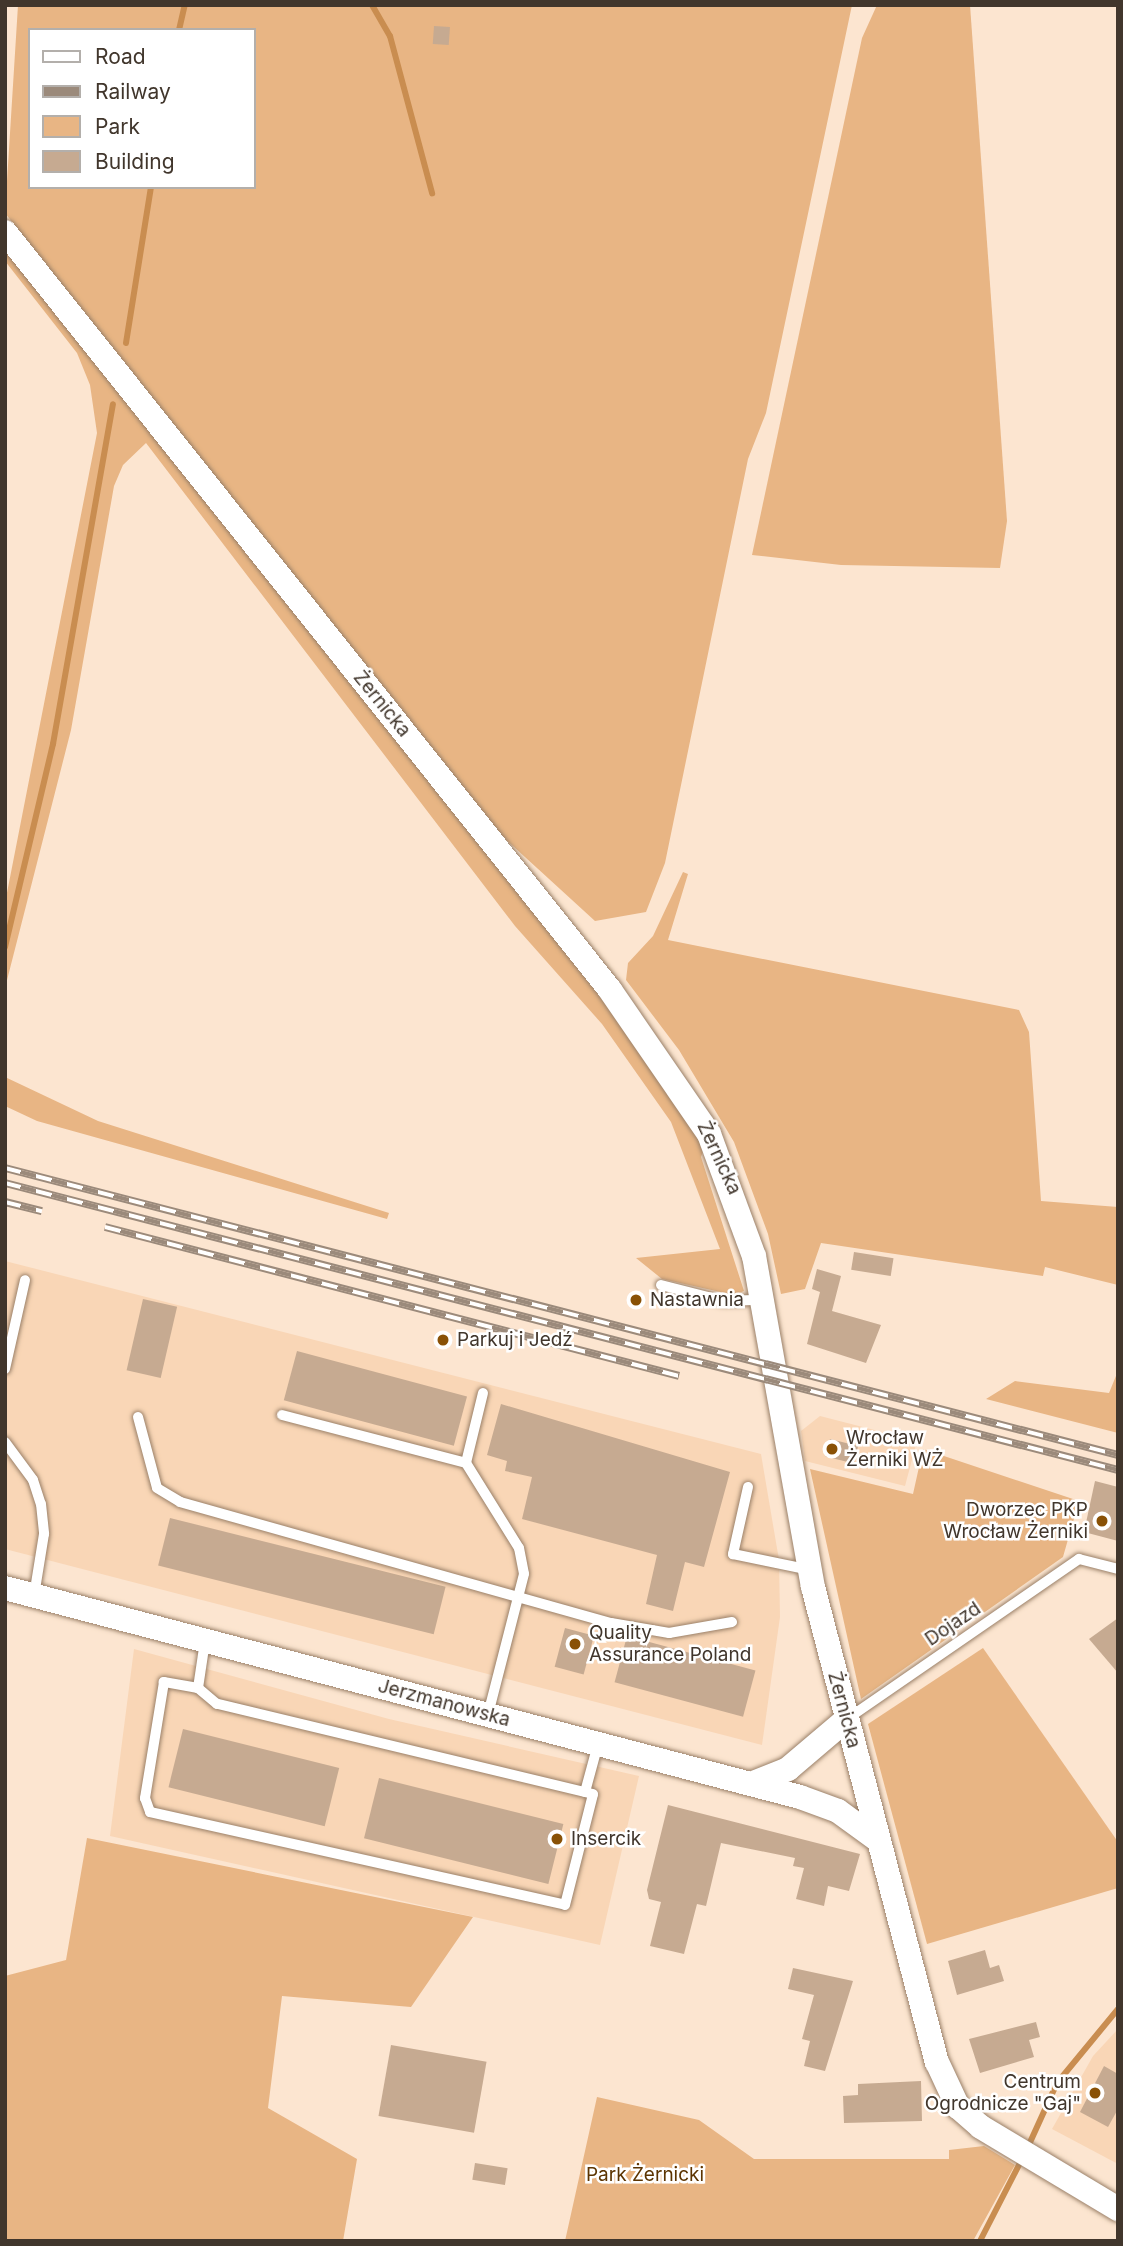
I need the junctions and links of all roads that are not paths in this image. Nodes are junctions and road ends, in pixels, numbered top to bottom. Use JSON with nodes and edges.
{"nodes":[{"id":1,"x":5,"y":232,"type":"edge"},
{"id":2,"x":25,"y":1280,"type":"dead end"},
{"id":3,"x":661,"y":1285,"type":"dead end"},
{"id":4,"x":764,"y":1300,"type":"junction"},
{"id":5,"x":5,"y":1369,"type":"edge"},
{"id":6,"x":483,"y":1394,"type":"dead end"},
{"id":7,"x":282,"y":1415,"type":"dead end"},
{"id":8,"x":138,"y":1417,"type":"dead end"},
{"id":9,"x":5,"y":1442,"type":"edge"},
{"id":10,"x":466,"y":1463,"type":"junction"},
{"id":11,"x":748,"y":1487,"type":"dead end"},
{"id":12,"x":1118,"y":1569,"type":"edge"},
{"id":13,"x":810,"y":1570,"type":"junction"},
{"id":14,"x":5,"y":1588,"type":"edge"},
{"id":15,"x":34,"y":1596,"type":"junction"},
{"id":16,"x":519,"y":1598,"type":"junction"},
{"id":17,"x":732,"y":1622,"type":"dead end"},
{"id":18,"x":205,"y":1641,"type":"junction"},
{"id":19,"x":198,"y":1688,"type":"junction"},
{"id":20,"x":488,"y":1714,"type":"junction"},
{"id":21,"x":847,"y":1719,"type":"junction"},
{"id":22,"x":598,"y":1744,"type":"junction"},
{"id":23,"x":751,"y":1784,"type":"junction"},
{"id":24,"x":585,"y":1792,"type":"junction"},
{"id":25,"x":875,"y":1838,"type":"junction"},
{"id":26,"x":1118,"y":2209,"type":"edge"}],
"edges":[{"from":1,"to":4,"type":"street","name":"Żernicka"},
{"from":2,"to":5,"type":"lane"},
{"from":3,"to":4,"type":"lane"},
{"from":4,"to":13,"type":"street","name":"Żernicka"},
{"from":6,"to":10,"type":"lane"},
{"from":7,"to":10,"type":"lane"},
{"from":8,"to":16,"type":"lane"},
{"from":9,"to":15,"type":"lane"},
{"from":10,"to":16,"type":"lane"},
{"from":11,"to":13,"type":"lane"},
{"from":12,"to":21,"type":"lane","name":"Dojazd"},
{"from":13,"to":21,"type":"street","name":"Żernicka"},
{"from":14,"to":15,"type":"street","name":"Jerzmanowska"},
{"from":15,"to":18,"type":"street","name":"Jerzmanowska"},
{"from":16,"to":17,"type":"lane"},
{"from":16,"to":20,"type":"lane"},
{"from":18,"to":19,"type":"lane"},
{"from":18,"to":20,"type":"street","name":"Jerzmanowska"},
{"from":19,"to":24,"type":"lane"},
{"from":19,"to":24,"type":"lane"},
{"from":20,"to":22,"type":"street","name":"Jerzmanowska"},
{"from":21,"to":23,"type":"street"},
{"from":21,"to":25,"type":"street","name":"Żernicka"},
{"from":22,"to":23,"type":"street","name":"Jerzmanowska"},
{"from":22,"to":24,"type":"lane"},
{"from":23,"to":25,"type":"street","name":"Jerzmanowska"},
{"from":25,"to":26,"type":"street","name":"Żernicka"}]}
